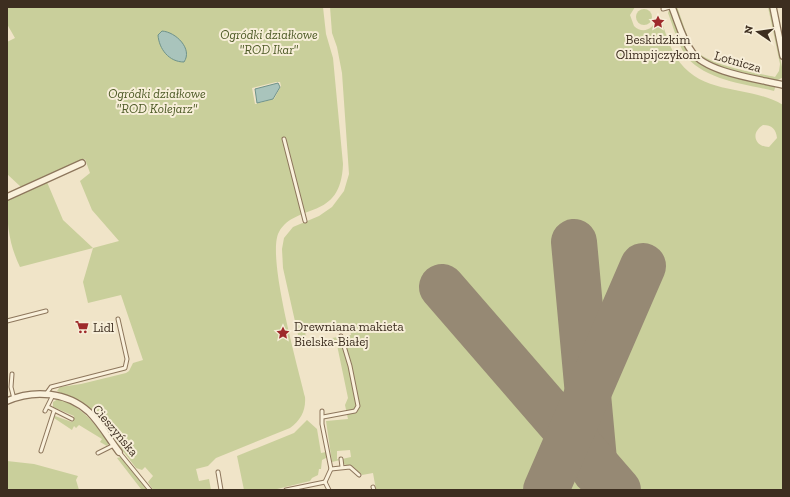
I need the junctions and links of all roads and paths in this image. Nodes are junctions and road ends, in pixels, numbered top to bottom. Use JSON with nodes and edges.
{"nodes":[{"id":1,"x":671,"y":7,"type":"edge"},
{"id":2,"x":773,"y":7,"type":"edge"},
{"id":3,"x":663,"y":9,"type":"dead end"},
{"id":4,"x":783,"y":56,"type":"edge"},
{"id":5,"x":783,"y":85,"type":"edge"},
{"id":6,"x":284,"y":139,"type":"dead end"},
{"id":7,"x":82,"y":163,"type":"dead end"},
{"id":8,"x":7,"y":197,"type":"edge"},
{"id":9,"x":305,"y":221,"type":"dead end"},
{"id":10,"x":46,"y":311,"type":"dead end"},
{"id":11,"x":118,"y":319,"type":"dead end"},
{"id":12,"x":7,"y":321,"type":"edge"},
{"id":13,"x":341,"y":336,"type":"dead end"},
{"id":14,"x":12,"y":374,"type":"dead end"},
{"id":15,"x":7,"y":384,"type":"edge"},
{"id":16,"x":11,"y":387,"type":"junction"},
{"id":17,"x":46,"y":394,"type":"junction"},
{"id":18,"x":52,"y":395,"type":"junction"},
{"id":19,"x":9,"y":400,"type":"edge"},
{"id":20,"x":48,"y":407,"type":"junction"},
{"id":21,"x":45,"y":411,"type":"dead end"},
{"id":22,"x":54,"y":411,"type":"junction"},
{"id":23,"x":322,"y":411,"type":"dead end"},
{"id":24,"x":323,"y":417,"type":"junction"},
{"id":25,"x":72,"y":419,"type":"dead end"},
{"id":26,"x":114,"y":445,"type":"junction"},
{"id":27,"x":41,"y":451,"type":"dead end"},
{"id":28,"x":119,"y":452,"type":"joint"},
{"id":29,"x":98,"y":453,"type":"dead end"},
{"id":30,"x":341,"y":459,"type":"dead end"},
{"id":31,"x":342,"y":467,"type":"junction"},
{"id":32,"x":331,"y":469,"type":"junction"},
{"id":33,"x":218,"y":472,"type":"dead end"},
{"id":34,"x":359,"y":475,"type":"dead end"},
{"id":35,"x":325,"y":482,"type":"junction"},
{"id":36,"x":150,"y":490,"type":"edge"},
{"id":37,"x":221,"y":490,"type":"edge"},
{"id":38,"x":286,"y":490,"type":"edge"},
{"id":39,"x":329,"y":490,"type":"edge"}],
"edges":[{"from":1,"to":3,"type":"lane"},
{"from":1,"to":5,"type":"street","name":"Lotnicza"},
{"from":2,"to":4,"type":"street"},
{"from":6,"to":9,"type":"lane"},
{"from":7,"to":8,"type":"street"},
{"from":10,"to":12,"type":"lane"},
{"from":11,"to":17,"type":"lane"},
{"from":13,"to":24,"type":"lane"},
{"from":14,"to":16,"type":"lane"},
{"from":15,"to":16,"type":"lane"},
{"from":16,"to":19,"type":"lane"},
{"from":17,"to":18,"type":"street","name":"Cieszyńska"},
{"from":17,"to":19,"type":"street","name":"Cieszyńska"},
{"from":18,"to":20,"type":"lane"},
{"from":18,"to":26,"type":"street","name":"Cieszyńska"},
{"from":20,"to":21,"type":"lane"},
{"from":20,"to":22,"type":"lane"},
{"from":22,"to":25,"type":"lane"},
{"from":22,"to":27,"type":"lane"},
{"from":23,"to":24,"type":"lane"},
{"from":24,"to":32,"type":"lane"},
{"from":26,"to":28,"type":"street","name":"Cieszyńska"},
{"from":26,"to":29,"type":"lane"},
{"from":28,"to":36,"type":"lane","name":"Cieszyńska"},
{"from":30,"to":31,"type":"lane"},
{"from":31,"to":32,"type":"lane"},
{"from":31,"to":34,"type":"lane"},
{"from":32,"to":35,"type":"lane"},
{"from":33,"to":37,"type":"lane"},
{"from":35,"to":38,"type":"lane"},
{"from":35,"to":39,"type":"lane"}]}
